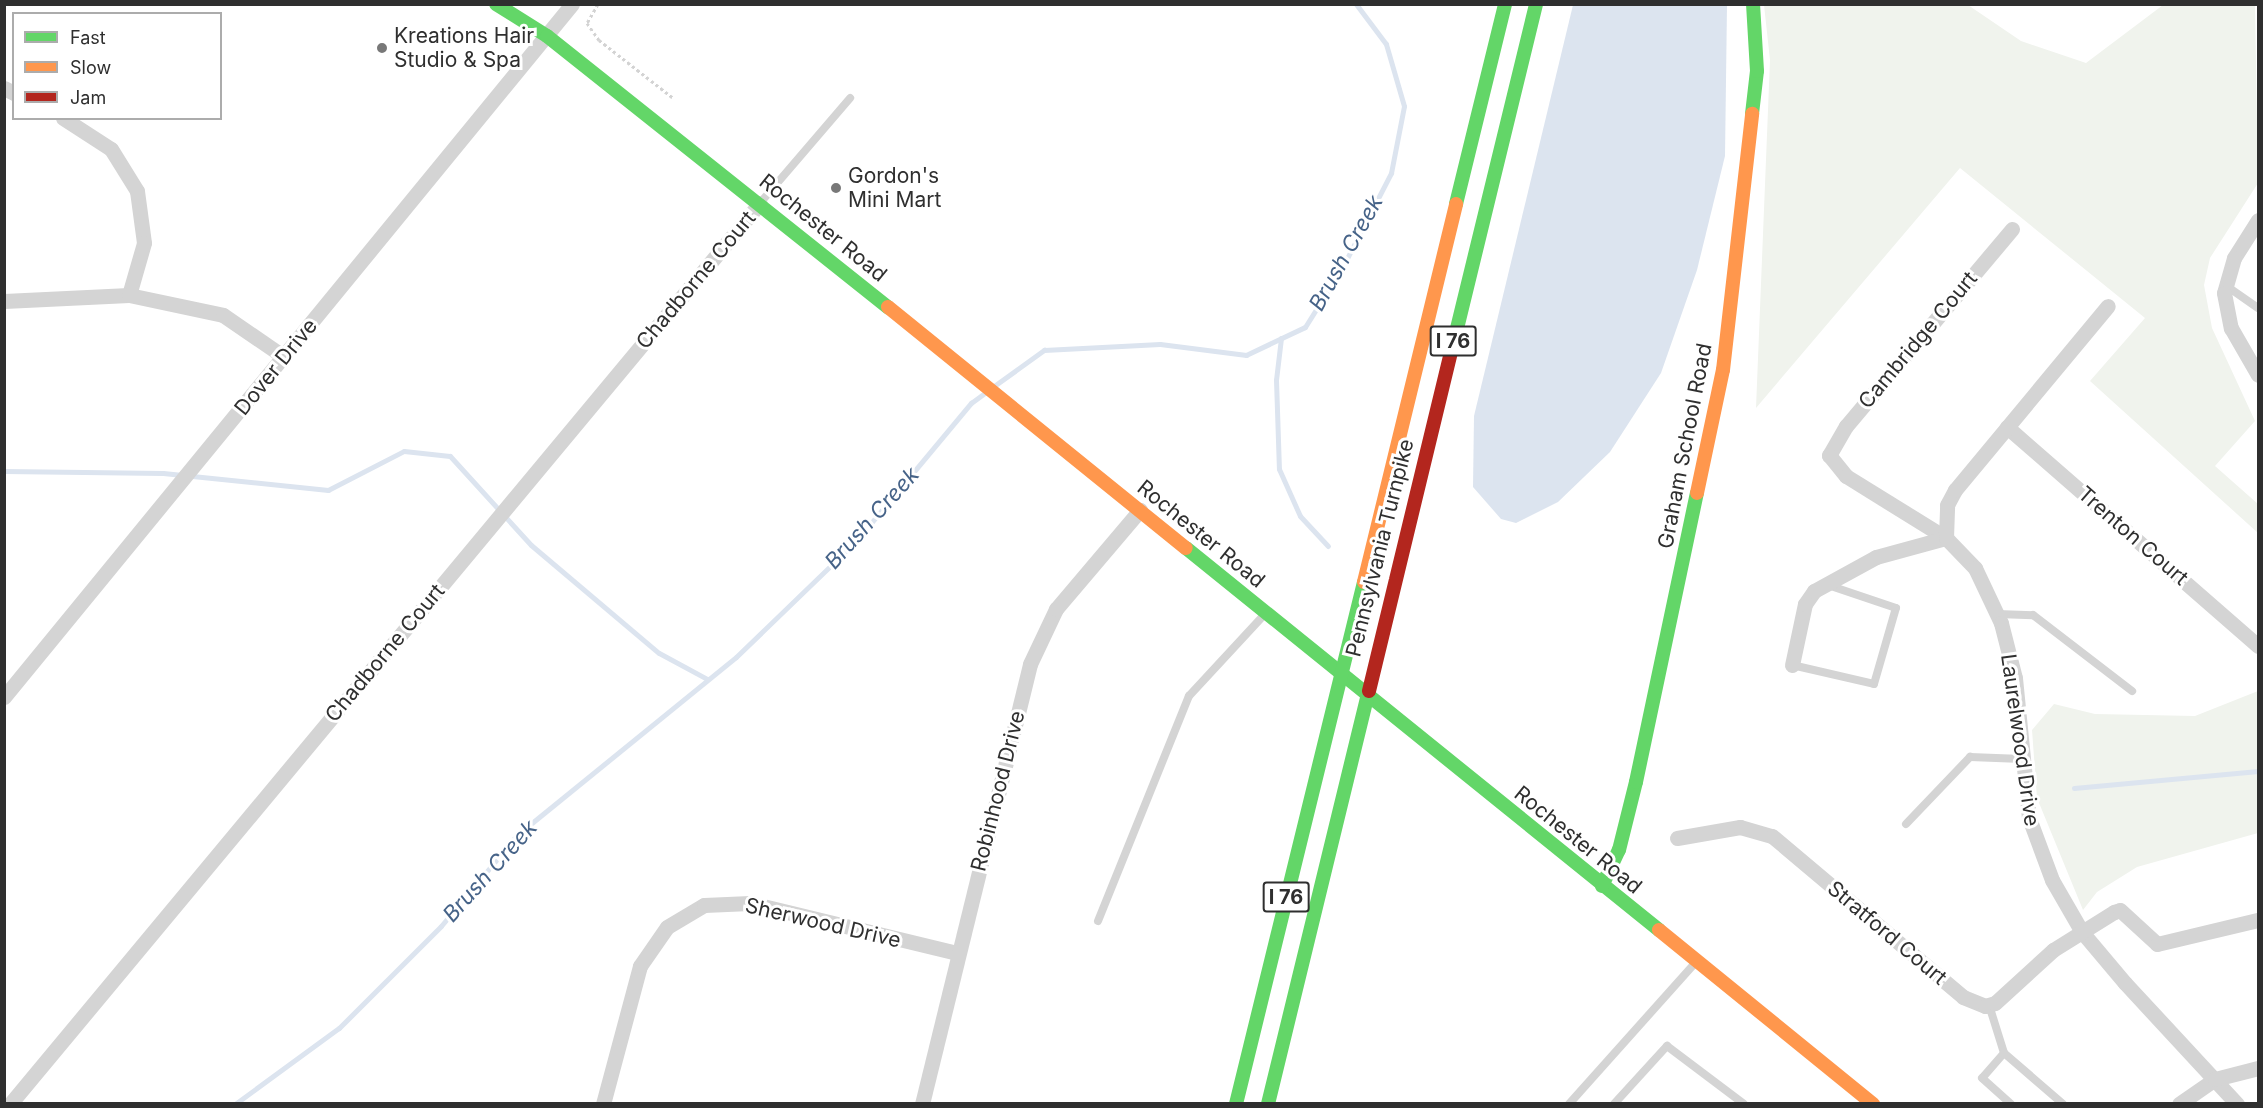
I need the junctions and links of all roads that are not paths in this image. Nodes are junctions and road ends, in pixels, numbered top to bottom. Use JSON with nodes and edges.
{"nodes":[{"id":1,"x":496,"y":4,"type":"edge"},
{"id":2,"x":572,"y":4,"type":"edge"},
{"id":3,"x":1505,"y":4,"type":"edge"},
{"id":4,"x":1536,"y":4,"type":"edge"},
{"id":5,"x":1754,"y":4,"type":"edge"},
{"id":6,"x":547,"y":36,"type":"junction"},
{"id":7,"x":850,"y":98,"type":"dead end"},
{"id":8,"x":66,"y":120,"type":"edge"},
{"id":9,"x":760,"y":203,"type":"junction"},
{"id":10,"x":2259,"y":220,"type":"edge"},
{"id":11,"x":2012,"y":229,"type":"dead end"},
{"id":12,"x":2225,"y":285,"type":"junction"},
{"id":13,"x":129,"y":295,"type":"junction"},
{"id":14,"x":4,"y":301,"type":"edge"},
{"id":15,"x":2108,"y":306,"type":"dead end"},
{"id":16,"x":2259,"y":308,"type":"edge"},
{"id":17,"x":284,"y":357,"type":"junction"},
{"id":18,"x":2259,"y":375,"type":"edge"},
{"id":19,"x":2007,"y":427,"type":"junction"},
{"id":20,"x":1828,"y":455,"type":"joint"},
{"id":21,"x":1140,"y":510,"type":"junction"},
{"id":22,"x":1946,"y":538,"type":"junction"},
{"id":23,"x":1824,"y":583,"type":"junction"},
{"id":24,"x":1265,"y":613,"type":"junction"},
{"id":25,"x":1997,"y":614,"type":"junction"},
{"id":26,"x":2259,"y":646,"type":"edge"},
{"id":27,"x":1792,"y":665,"type":"joint"},
{"id":28,"x":2132,"y":691,"type":"dead end"},
{"id":29,"x":4,"y":697,"type":"edge"},
{"id":30,"x":2022,"y":759,"type":"junction"},
{"id":31,"x":1906,"y":824,"type":"dead end"},
{"id":32,"x":1677,"y":838,"type":"dead end"},
{"id":33,"x":1602,"y":886,"type":"junction"},
{"id":34,"x":2259,"y":920,"type":"edge"},
{"id":35,"x":1098,"y":921,"type":"dead end"},
{"id":36,"x":2082,"y":932,"type":"junction"},
{"id":37,"x":957,"y":954,"type":"junction"},
{"id":38,"x":1695,"y":963,"type":"junction"},
{"id":39,"x":1989,"y":1005,"type":"junction"},
{"id":40,"x":2004,"y":1053,"type":"junction"},
{"id":41,"x":2259,"y":1068,"type":"edge"},
{"id":42,"x":2215,"y":1080,"type":"junction"},
{"id":43,"x":10,"y":1104,"type":"edge"},
{"id":44,"x":603,"y":1104,"type":"edge"},
{"id":45,"x":922,"y":1104,"type":"edge"},
{"id":46,"x":1236,"y":1104,"type":"edge"},
{"id":47,"x":1268,"y":1104,"type":"edge"},
{"id":48,"x":1569,"y":1104,"type":"edge"},
{"id":49,"x":1614,"y":1104,"type":"edge"},
{"id":50,"x":1744,"y":1104,"type":"edge"},
{"id":51,"x":1873,"y":1104,"type":"edge"},
{"id":52,"x":2011,"y":1104,"type":"edge"},
{"id":53,"x":2063,"y":1104,"type":"edge"},
{"id":54,"x":2179,"y":1104,"type":"edge"},
{"id":55,"x":2237,"y":1104,"type":"edge"}],
"edges":[{"from":1,"to":6,"type":"main road","name":"Rochester Road"},
{"from":2,"to":6,"type":"street","name":"Dover Drive"},
{"from":3,"to":46,"type":"main road","name":"Pennsylvania Turnpike","number":"I 76"},
{"from":4,"to":47,"type":"main road","name":"Pennsylvania Turnpike","number":"I 76"},
{"from":5,"to":33,"type":"main road","name":"Graham School Road"},
{"from":6,"to":9,"type":"main road","name":"Rochester Road"},
{"from":6,"to":17,"type":"street","name":"Dover Drive"},
{"from":7,"to":9,"type":"lane"},
{"from":8,"to":13,"type":"street"},
{"from":9,"to":21,"type":"main road","name":"Rochester Road"},
{"from":9,"to":43,"type":"street","name":"Chadborne Court"},
{"from":10,"to":12,"type":"street"},
{"from":11,"to":20,"type":"street","name":"Cambridge Court"},
{"from":12,"to":16,"type":"lane"},
{"from":12,"to":18,"type":"street"},
{"from":13,"to":14,"type":"street"},
{"from":13,"to":17,"type":"street"},
{"from":15,"to":19,"type":"street"},
{"from":17,"to":29,"type":"street","name":"Dover Drive"},
{"from":19,"to":22,"type":"street"},
{"from":19,"to":26,"type":"street","name":"Trenton Court"},
{"from":20,"to":22,"type":"street","name":"Laurelwood Drive"},
{"from":21,"to":24,"type":"main road","name":"Rochester Road"},
{"from":21,"to":37,"type":"street","name":"Robinhood Drive"},
{"from":22,"to":23,"type":"street"},
{"from":22,"to":25,"type":"street","name":"Laurelwood Drive"},
{"from":23,"to":27,"type":"street"},
{"from":23,"to":27,"type":"lane"},
{"from":24,"to":33,"type":"main road","name":"Rochester Road"},
{"from":24,"to":35,"type":"lane"},
{"from":25,"to":28,"type":"lane"},
{"from":25,"to":30,"type":"street","name":"Laurelwood Drive"},
{"from":30,"to":31,"type":"lane"},
{"from":30,"to":36,"type":"street","name":"Laurelwood Drive"},
{"from":32,"to":39,"type":"street","name":"Stratford Court"},
{"from":33,"to":38,"type":"main road","name":"Rochester Road"},
{"from":34,"to":36,"type":"street"},
{"from":36,"to":39,"type":"street"},
{"from":36,"to":42,"type":"street","name":"Laurelwood Drive"},
{"from":37,"to":44,"type":"street","name":"Sherwood Drive"},
{"from":37,"to":45,"type":"street","name":"Robinhood Drive"},
{"from":38,"to":48,"type":"lane"},
{"from":38,"to":51,"type":"main road","name":"Rochester Road"},
{"from":39,"to":40,"type":"lane"},
{"from":40,"to":52,"type":"lane"},
{"from":40,"to":53,"type":"lane"},
{"from":41,"to":42,"type":"street"},
{"from":42,"to":54,"type":"street"},
{"from":42,"to":55,"type":"street","name":"Laurelwood Drive"},
{"from":49,"to":50,"type":"lane"}]}
